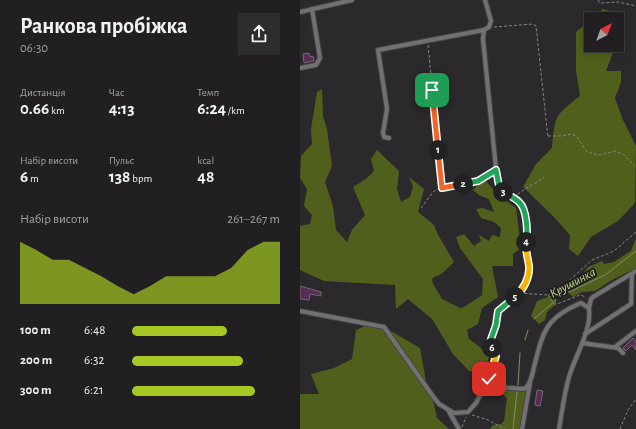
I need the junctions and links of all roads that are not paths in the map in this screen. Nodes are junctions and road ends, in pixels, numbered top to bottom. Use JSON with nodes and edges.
{"nodes":[{"id":1,"x":352,"y":0,"type":"edge"},
{"id":2,"x":485,"y":0,"type":"edge"},
{"id":3,"x":312,"y":9,"type":"junction"},
{"id":4,"x":300,"y":12,"type":"edge"},
{"id":5,"x":484,"y":30,"type":"junction"},
{"id":6,"x":300,"y":68,"type":"edge"},
{"id":7,"x":389,"y":138,"type":"dead end"},
{"id":8,"x":497,"y":179,"type":"road end"},
{"id":9,"x":634,"y":272,"type":"edge"},
{"id":10,"x":591,"y":299,"type":"junction"},
{"id":11,"x":581,"y":303,"type":"junction"},
{"id":12,"x":589,"y":308,"type":"junction"},
{"id":13,"x":300,"y":311,"type":"edge"},
{"id":14,"x":636,"y":331,"type":"edge"},
{"id":15,"x":585,"y":334,"type":"junction"},
{"id":16,"x":582,"y":343,"type":"junction"},
{"id":17,"x":616,"y":347,"type":"junction"},
{"id":18,"x":623,"y":353,"type":"dead end"},
{"id":19,"x":530,"y":383,"type":"junction"},
{"id":20,"x":447,"y":408,"type":"junction"},
{"id":21,"x":460,"y":429,"type":"edge"},
{"id":22,"x":522,"y":429,"type":"edge"},
{"id":23,"x":559,"y":429,"type":"edge"}],
"edges":[{"from":1,"to":3,"type":"street"},
{"from":2,"to":5,"type":"street"},
{"from":3,"to":4,"type":"street"},
{"from":3,"to":6,"type":"street"},
{"from":5,"to":7,"type":"street"},
{"from":5,"to":8,"type":"street"},
{"from":9,"to":10,"type":"street"},
{"from":9,"to":15,"type":"street"},
{"from":10,"to":11,"type":"street"},
{"from":10,"to":12,"type":"street"},
{"from":11,"to":12,"type":"street"},
{"from":11,"to":19,"type":"street"},
{"from":12,"to":15,"type":"street"},
{"from":13,"to":20,"type":"street"},
{"from":14,"to":17,"type":"street"},
{"from":15,"to":16,"type":"street"},
{"from":16,"to":17,"type":"street"},
{"from":16,"to":23,"type":"street"},
{"from":17,"to":18,"type":"street"},
{"from":19,"to":20,"type":"street"},
{"from":19,"to":22,"type":"street"},
{"from":20,"to":21,"type":"street"}]}
